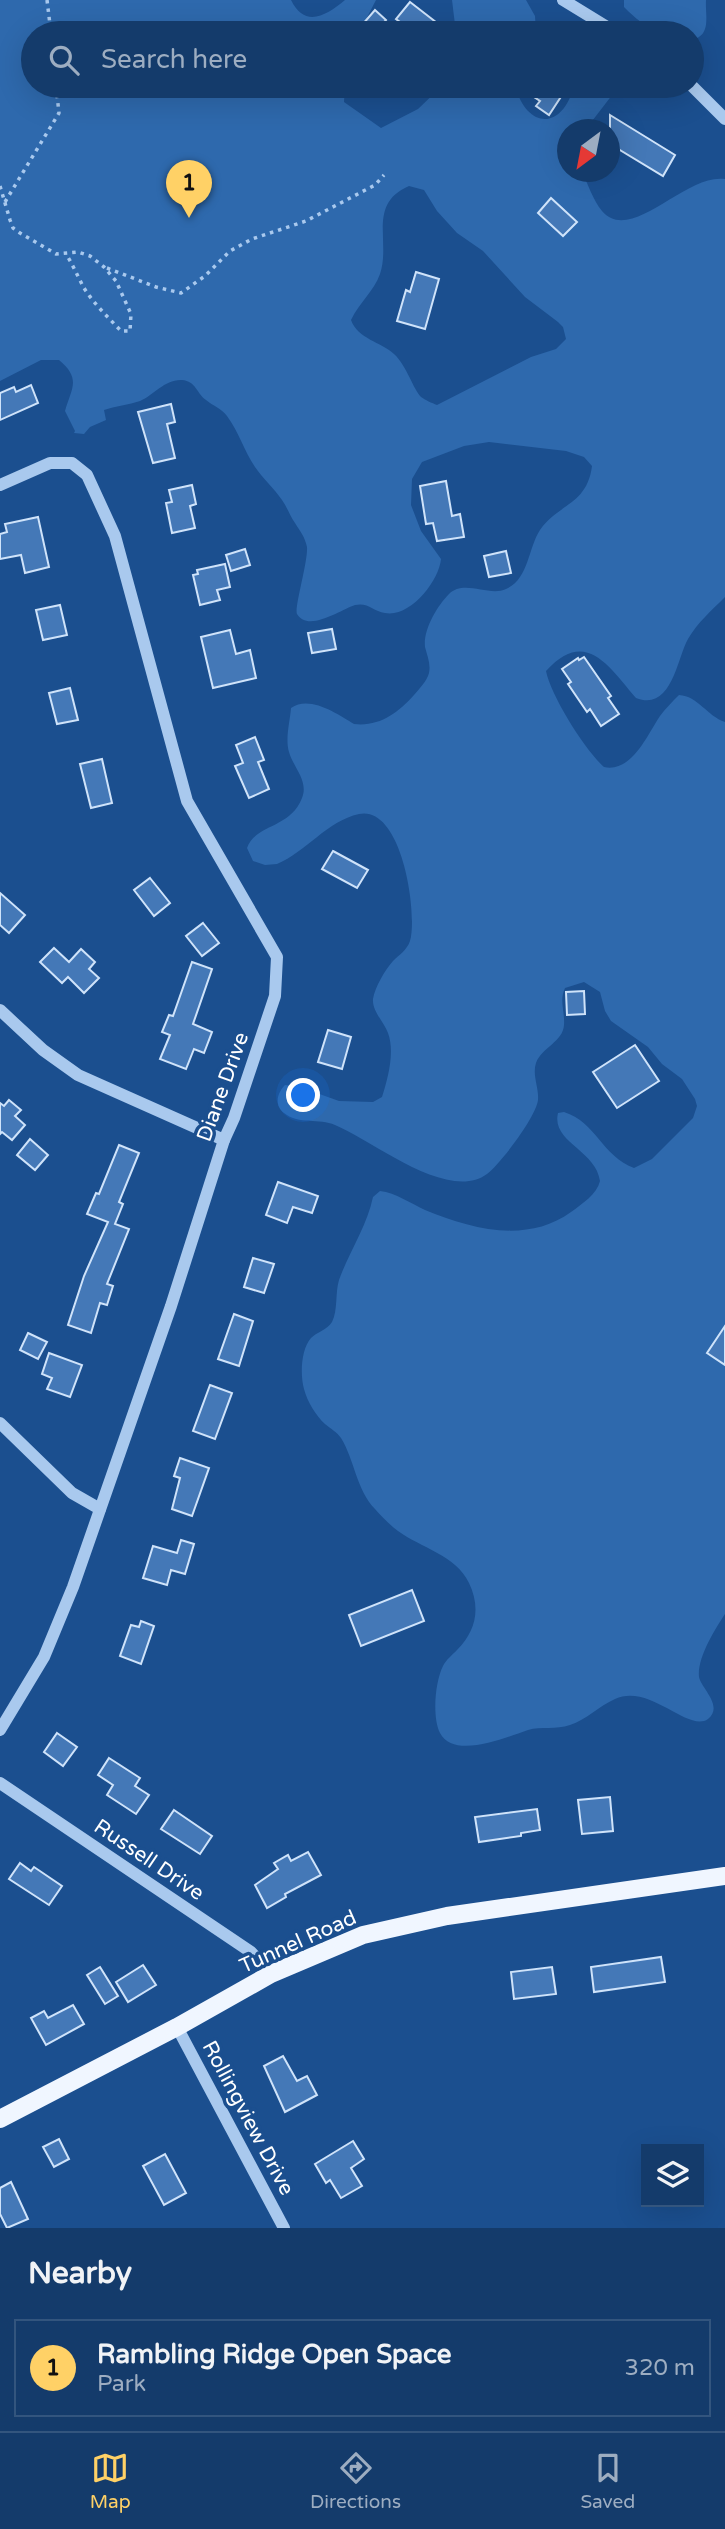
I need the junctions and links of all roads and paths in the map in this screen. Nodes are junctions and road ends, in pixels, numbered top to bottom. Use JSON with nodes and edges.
{"nodes":[{"id":1,"x":47,"y":0,"type":"edge"},
{"id":2,"x":563,"y":0,"type":"edge"},
{"id":3,"x":50,"y":21,"type":"edge"},
{"id":4,"x":597,"y":21,"type":"edge"},
{"id":5,"x":57,"y":98,"type":"edge"},
{"id":6,"x":704,"y":98,"type":"edge"},
{"id":7,"x":725,"y":119,"type":"edge"},
{"id":8,"x":384,"y":175,"type":"dead end"},
{"id":9,"x":0,"y":186,"type":"edge"},
{"id":10,"x":5,"y":202,"type":"junction"},
{"id":11,"x":66,"y":254,"type":"junction"},
{"id":12,"x":104,"y":267,"type":"junction"},
{"id":13,"x":0,"y":485,"type":"edge"},
{"id":14,"x":0,"y":1010,"type":"edge"},
{"id":15,"x":224,"y":1140,"type":"junction"},
{"id":16,"x":0,"y":1423,"type":"edge"},
{"id":17,"x":100,"y":1509,"type":"junction"},
{"id":18,"x":0,"y":1731,"type":"edge"},
{"id":19,"x":0,"y":1783,"type":"edge"},
{"id":20,"x":725,"y":1877,"type":"edge"},
{"id":21,"x":271,"y":1974,"type":"junction"},
{"id":22,"x":177,"y":2027,"type":"junction"},
{"id":23,"x":0,"y":2119,"type":"edge"},
{"id":24,"x":284,"y":2228,"type":"edge"}],
"edges":[{"from":1,"to":3,"type":"path"},
{"from":2,"to":4,"type":"street"},
{"from":5,"to":10,"type":"path"},
{"from":6,"to":7,"type":"street"},
{"from":8,"to":12,"type":"path"},
{"from":9,"to":10,"type":"path"},
{"from":10,"to":11,"type":"path"},
{"from":11,"to":12,"type":"path"},
{"from":11,"to":12,"type":"path"},
{"from":13,"to":15,"type":"street","name":"Diane Drive"},
{"from":14,"to":15,"type":"street"},
{"from":15,"to":17,"type":"street","name":"Diane Drive"},
{"from":16,"to":17,"type":"street"},
{"from":17,"to":18,"type":"street","name":"Diane Drive"},
{"from":19,"to":21,"type":"street","name":"Russell Drive"},
{"from":20,"to":21,"type":"main road","name":"Tunnel Road"},
{"from":21,"to":22,"type":"main road","name":"Tunnel Road"},
{"from":22,"to":23,"type":"main road","name":"Tunnel Road"},
{"from":22,"to":24,"type":"street","name":"Rollingview Drive"}]}
